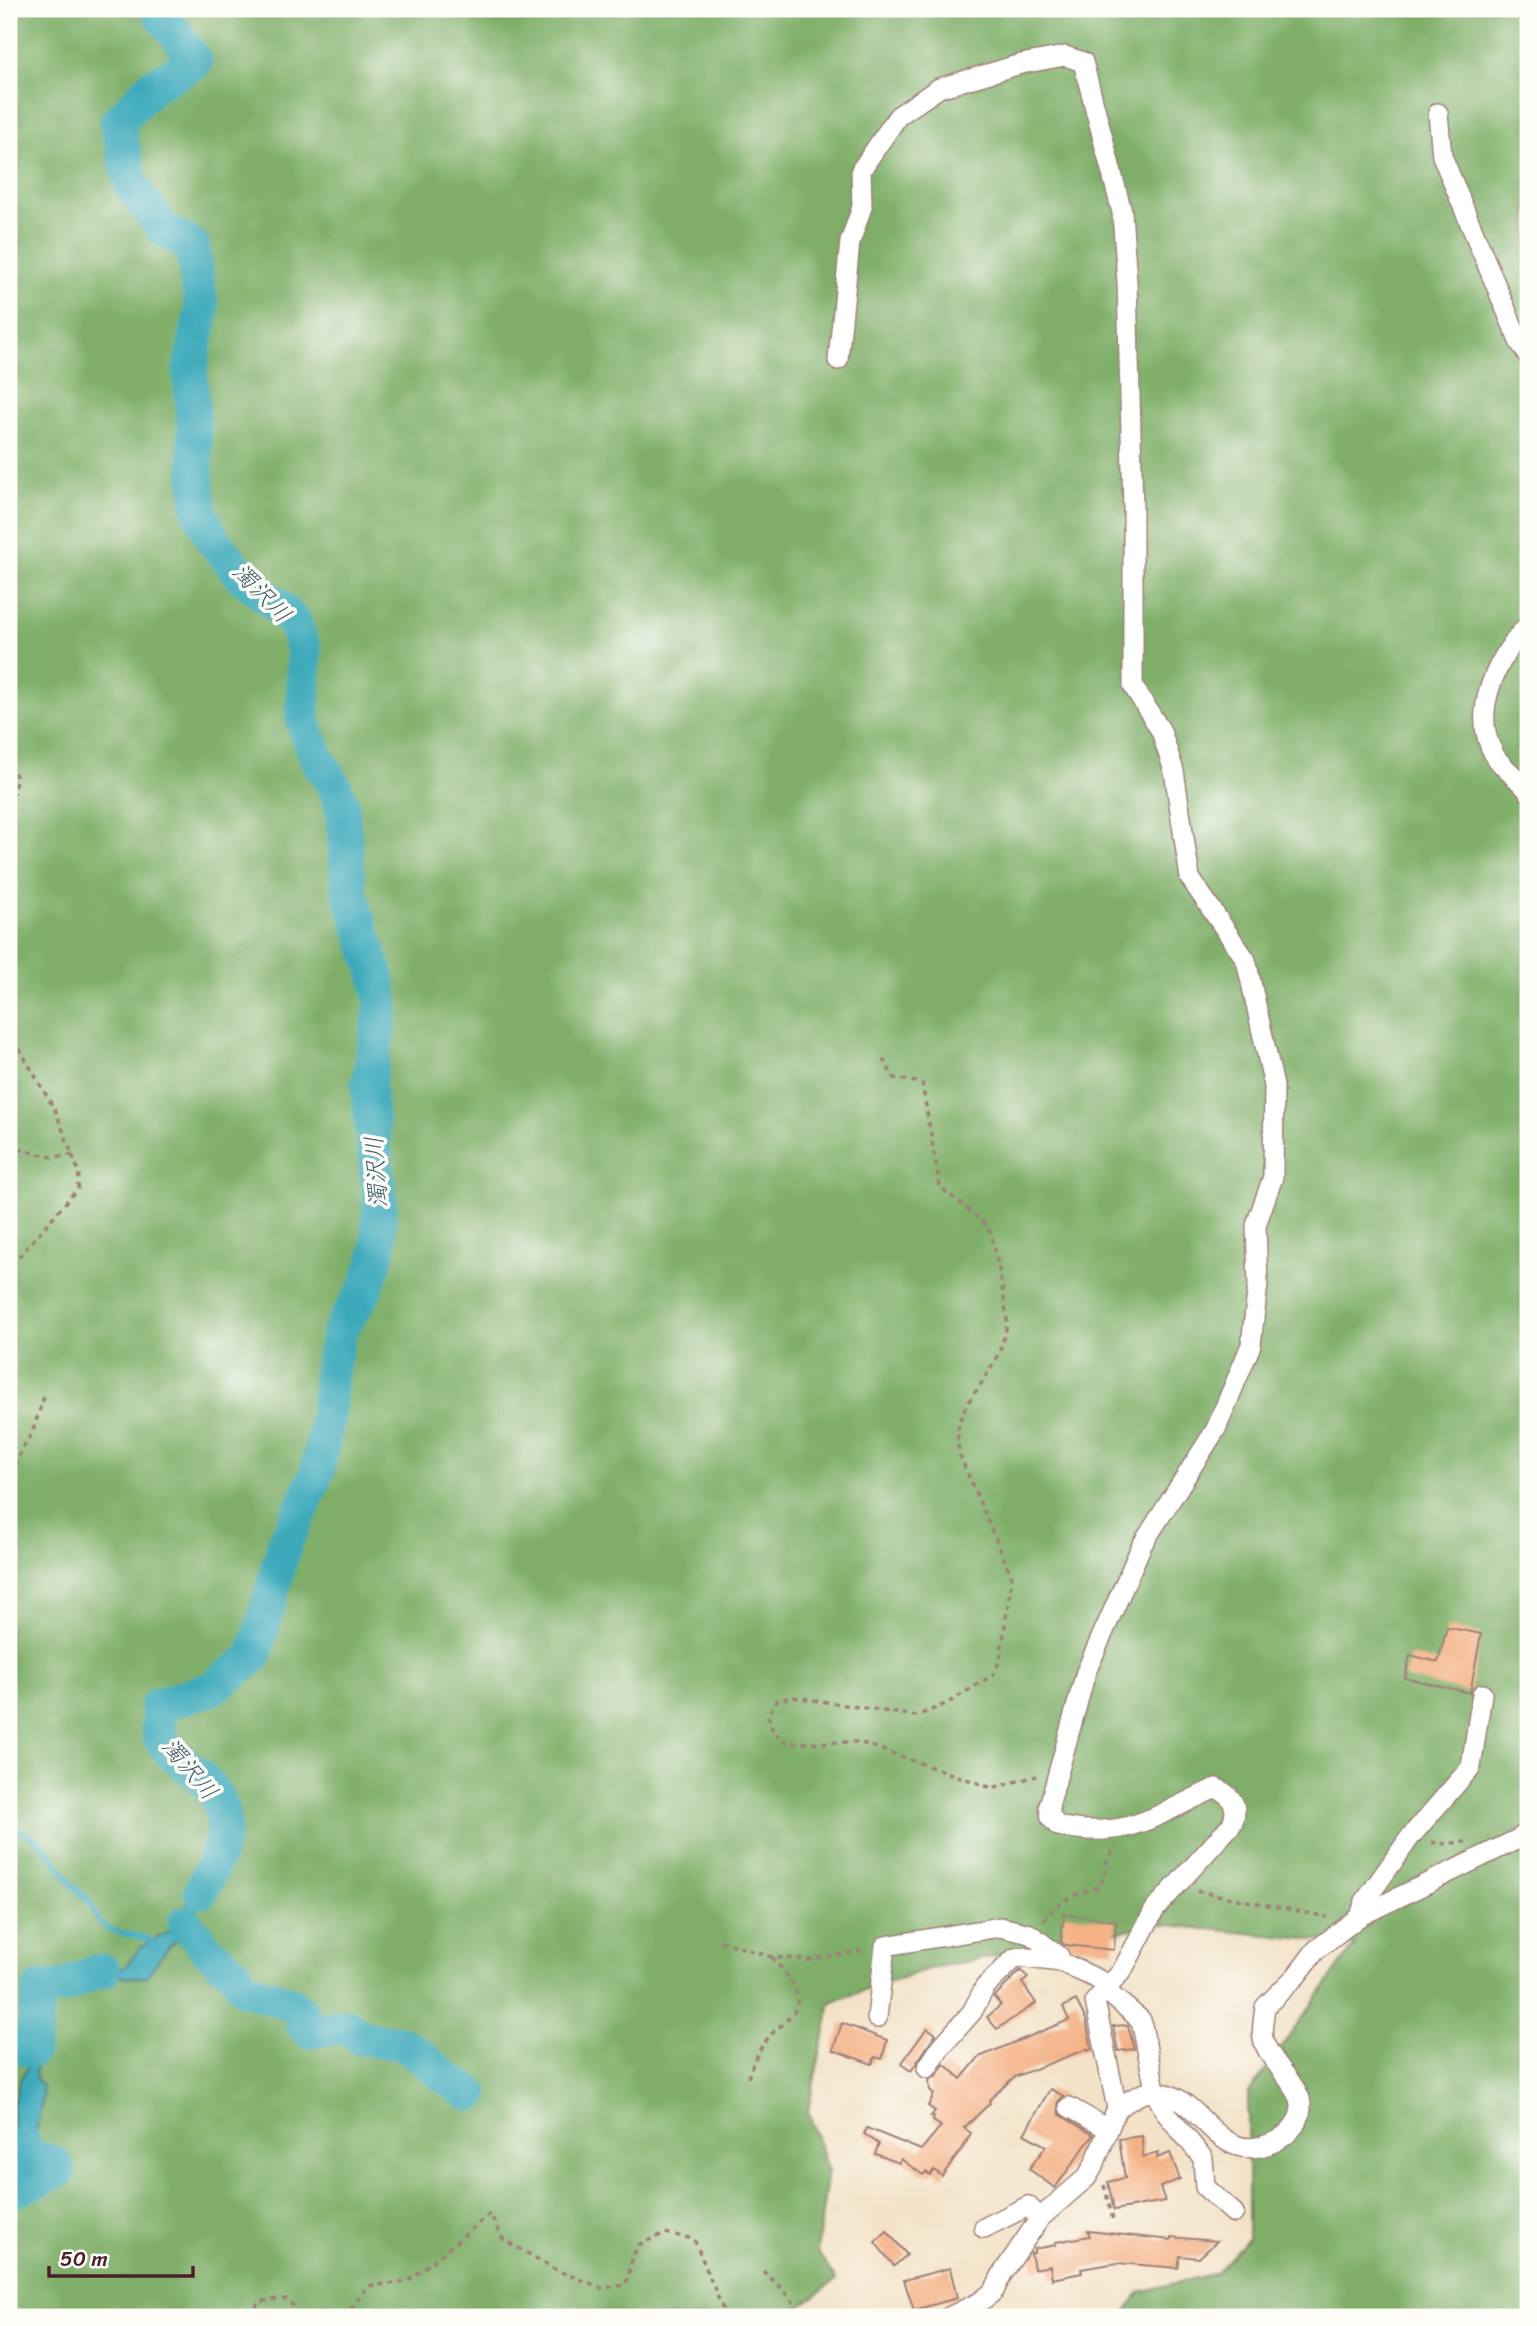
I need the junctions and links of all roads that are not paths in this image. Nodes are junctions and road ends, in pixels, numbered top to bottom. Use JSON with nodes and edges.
{"nodes":[{"id":1,"x":1438,"y":113,"type":"dead end"},
{"id":2,"x":1528,"y":355,"type":"edge"},
{"id":3,"x":838,"y":360,"type":"dead end"},
{"id":4,"x":1528,"y":625,"type":"edge"},
{"id":5,"x":1528,"y":791,"type":"edge"},
{"id":6,"x":1482,"y":1694,"type":"dead end"},
{"id":7,"x":1528,"y":1831,"type":"edge"},
{"id":8,"x":1360,"y":1916,"type":"junction"},
{"id":9,"x":1061,"y":1962,"type":"junction"},
{"id":10,"x":1106,"y":1987,"type":"junction"},
{"id":11,"x":877,"y":2018,"type":"dead end"},
{"id":12,"x":927,"y":2068,"type":"dead end"},
{"id":13,"x":1156,"y":2094,"type":"junction"},
{"id":14,"x":1069,"y":2107,"type":"dead end"},
{"id":15,"x":1117,"y":2108,"type":"junction"},
{"id":16,"x":1108,"y":2129,"type":"junction"},
{"id":17,"x":1234,"y":2213,"type":"dead end"},
{"id":18,"x":1040,"y":2218,"type":"junction"},
{"id":19,"x":984,"y":2228,"type":"dead end"},
{"id":20,"x":949,"y":2317,"type":"edge"}],
"edges":[{"from":1,"to":2,"type":"street"},
{"from":3,"to":10,"type":"street"},
{"from":4,"to":5,"type":"street"},
{"from":6,"to":8,"type":"street"},
{"from":7,"to":8,"type":"street"},
{"from":8,"to":13,"type":"street"},
{"from":9,"to":10,"type":"street"},
{"from":9,"to":11,"type":"street"},
{"from":9,"to":12,"type":"street"},
{"from":10,"to":13,"type":"street"},
{"from":10,"to":15,"type":"street"},
{"from":13,"to":15,"type":"street"},
{"from":13,"to":17,"type":"street"},
{"from":14,"to":16,"type":"street"},
{"from":15,"to":16,"type":"street"},
{"from":16,"to":18,"type":"street"},
{"from":18,"to":19,"type":"street"},
{"from":18,"to":20,"type":"street"}]}
